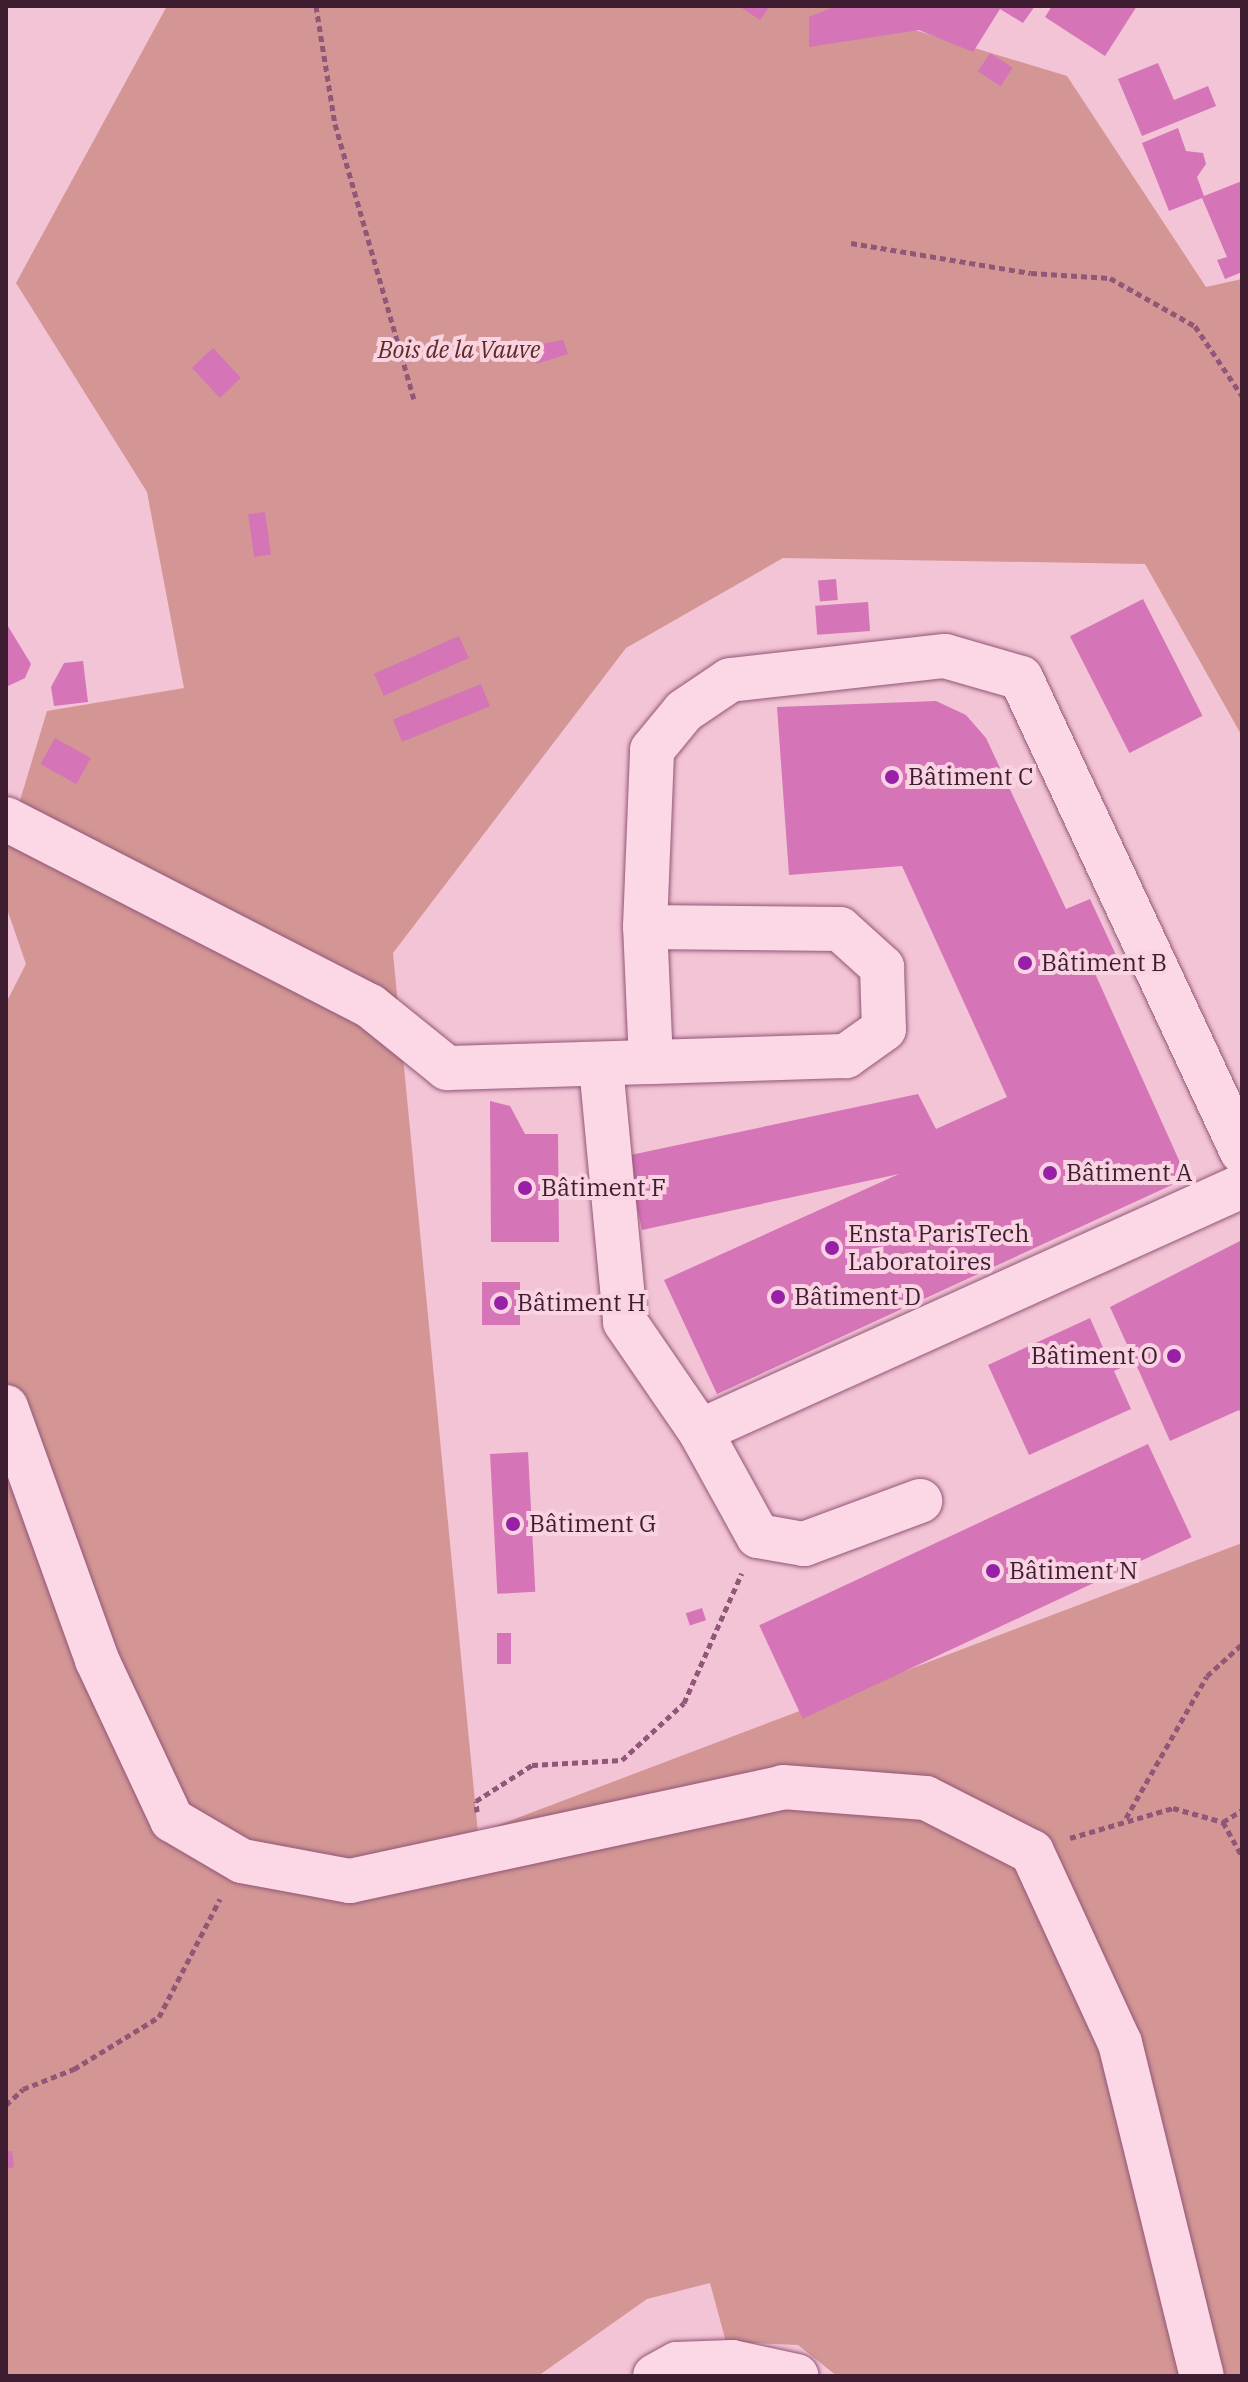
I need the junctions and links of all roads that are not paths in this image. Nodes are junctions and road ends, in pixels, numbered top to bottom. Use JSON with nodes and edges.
{"nodes":[{"id":1,"x":6,"y":819,"type":"edge"},
{"id":2,"x":645,"y":927,"type":"junction"},
{"id":3,"x":651,"y":1062,"type":"junction"},
{"id":4,"x":601,"y":1066,"type":"junction"},
{"id":5,"x":1242,"y":1152,"type":"edge"},
{"id":6,"x":1242,"y":1186,"type":"edge"},
{"id":7,"x":6,"y":1407,"type":"edge"},
{"id":8,"x":700,"y":1431,"type":"junction"},
{"id":9,"x":920,"y":1501,"type":"dead end"},
{"id":10,"x":655,"y":2376,"type":"edge"},
{"id":11,"x":797,"y":2376,"type":"edge"},
{"id":12,"x":1202,"y":2376,"type":"edge"}],
"edges":[{"from":1,"to":4,"type":"street"},
{"from":2,"to":3,"type":"street"},
{"from":2,"to":3,"type":"street"},
{"from":2,"to":5,"type":"street"},
{"from":3,"to":4,"type":"street"},
{"from":4,"to":8,"type":"street"},
{"from":6,"to":8,"type":"street"},
{"from":7,"to":12,"type":"street"},
{"from":8,"to":9,"type":"street"},
{"from":10,"to":11,"type":"street"}]}
